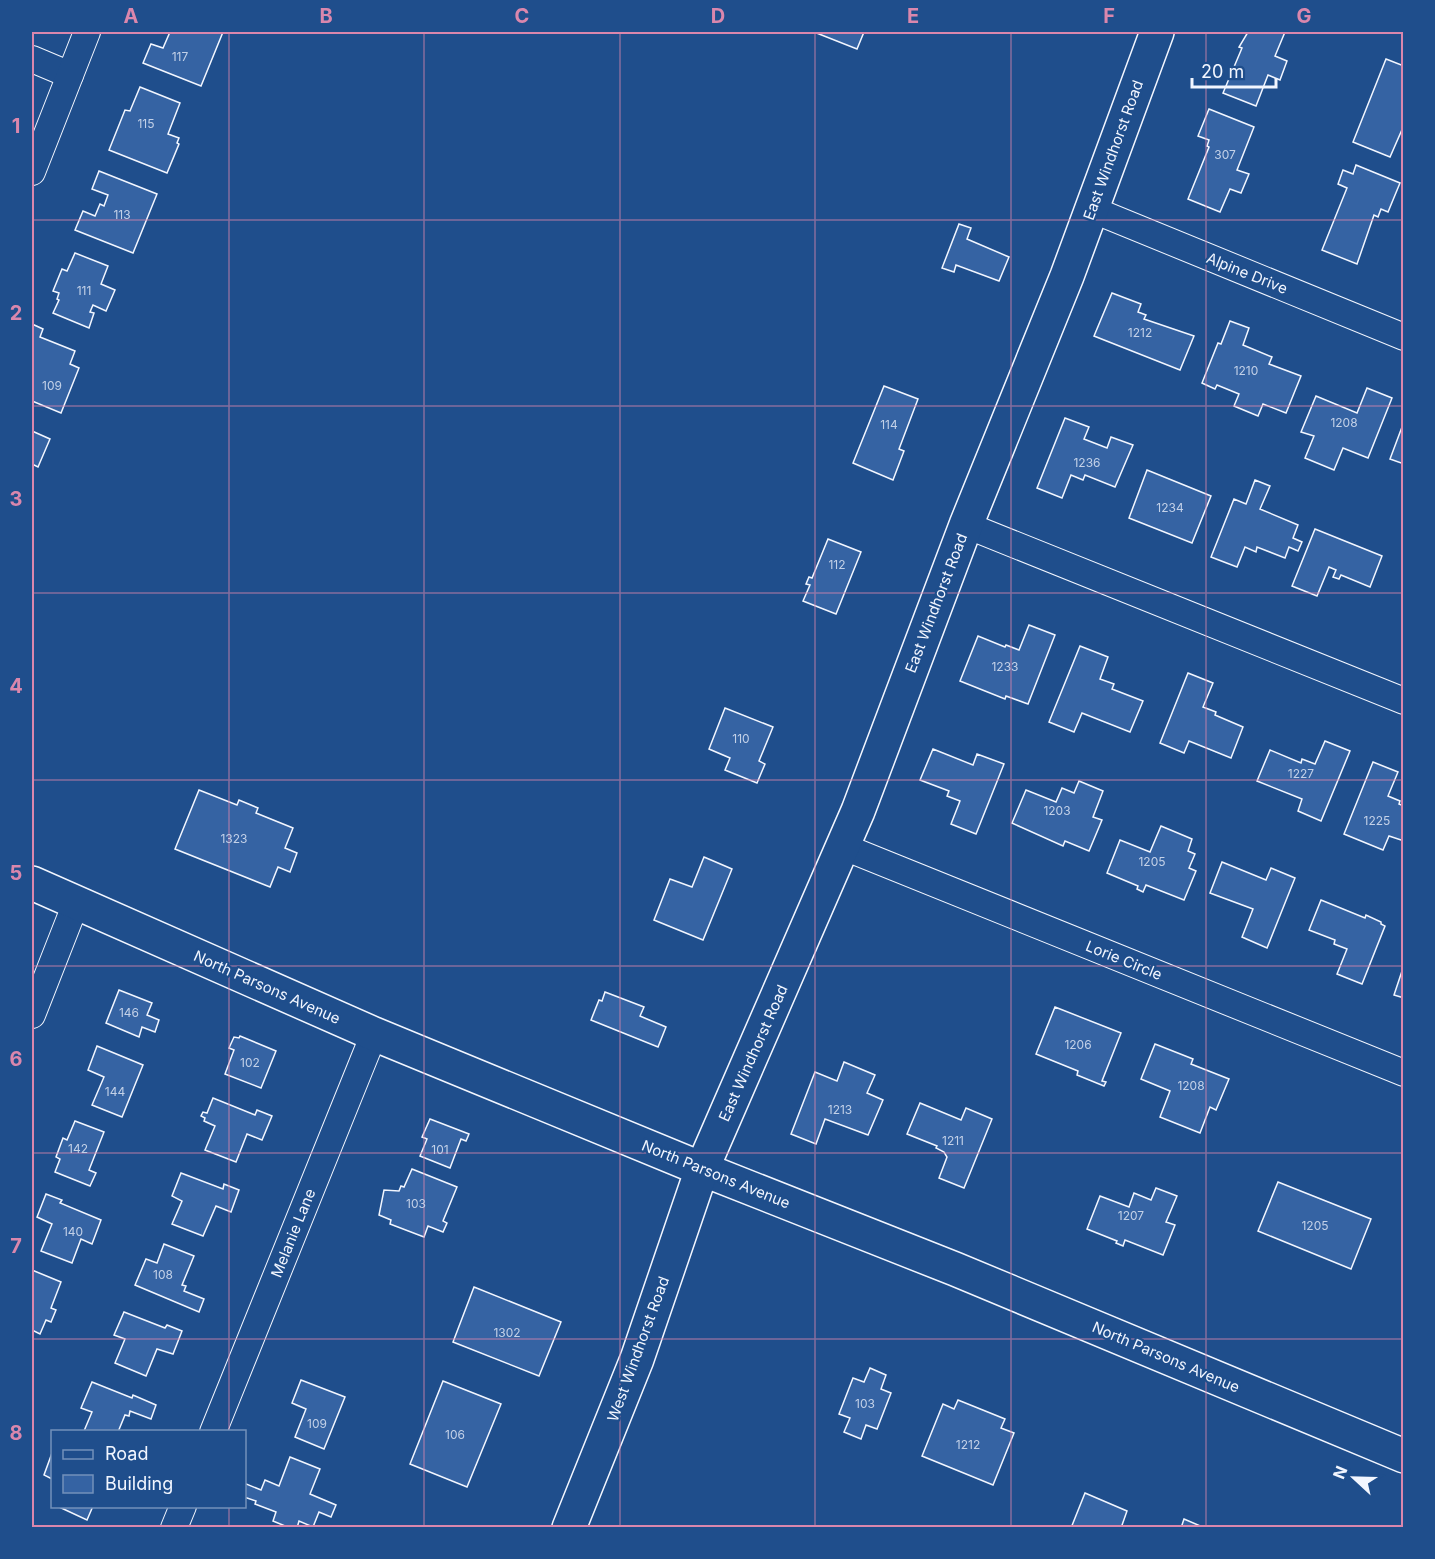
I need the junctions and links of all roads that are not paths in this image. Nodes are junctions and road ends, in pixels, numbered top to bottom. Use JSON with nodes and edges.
{"nodes":[{"id":1,"x":87,"y":32,"type":"edge"},
{"id":2,"x":1157,"y":32,"type":"edge"},
{"id":3,"x":32,"y":59,"type":"edge"},
{"id":4,"x":70,"y":75,"type":"junction"},
{"id":5,"x":32,"y":172,"type":"edge"},
{"id":6,"x":1091,"y":208,"type":"junction"},
{"id":7,"x":1404,"y":337,"type":"edge"},
{"id":8,"x":966,"y":525,"type":"junction"},
{"id":9,"x":1404,"y":701,"type":"edge"},
{"id":10,"x":844,"y":847,"type":"junction"},
{"id":11,"x":32,"y":883,"type":"edge"},
{"id":12,"x":76,"y":903,"type":"junction"},
{"id":13,"x":32,"y":1015,"type":"edge"},
{"id":14,"x":374,"y":1034,"type":"junction"},
{"id":15,"x":1404,"y":1073,"type":"edge"},
{"id":16,"x":702,"y":1169,"type":"junction"},
{"id":17,"x":213,"y":1430,"type":"edge"},
{"id":18,"x":1404,"y":1455,"type":"edge"},
{"id":19,"x":182,"y":1508,"type":"edge"},
{"id":20,"x":174,"y":1527,"type":"edge"},
{"id":21,"x":569,"y":1527,"type":"edge"}],
"edges":[{"from":1,"to":4,"type":"street"},
{"from":2,"to":6,"type":"street","name":"East Windhorst Road"},
{"from":3,"to":4,"type":"street"},
{"from":4,"to":5,"type":"street"},
{"from":6,"to":7,"type":"street","name":"Alpine Drive"},
{"from":6,"to":8,"type":"street","name":"East Windhorst Road"},
{"from":8,"to":9,"type":"street"},
{"from":8,"to":10,"type":"street","name":"East Windhorst Road"},
{"from":10,"to":15,"type":"street","name":"Lorie Circle"},
{"from":10,"to":16,"type":"street","name":"East Windhorst Road"},
{"from":11,"to":12,"type":"street","name":"North Parsons Avenue"},
{"from":12,"to":13,"type":"street"},
{"from":12,"to":14,"type":"street","name":"North Parsons Avenue"},
{"from":14,"to":16,"type":"street","name":"North Parsons Avenue"},
{"from":14,"to":17,"type":"street","name":"Melanie Lane"},
{"from":16,"to":18,"type":"street","name":"North Parsons Avenue"},
{"from":16,"to":21,"type":"street","name":"West Windhorst Road"},
{"from":19,"to":20,"type":"street"}]}
